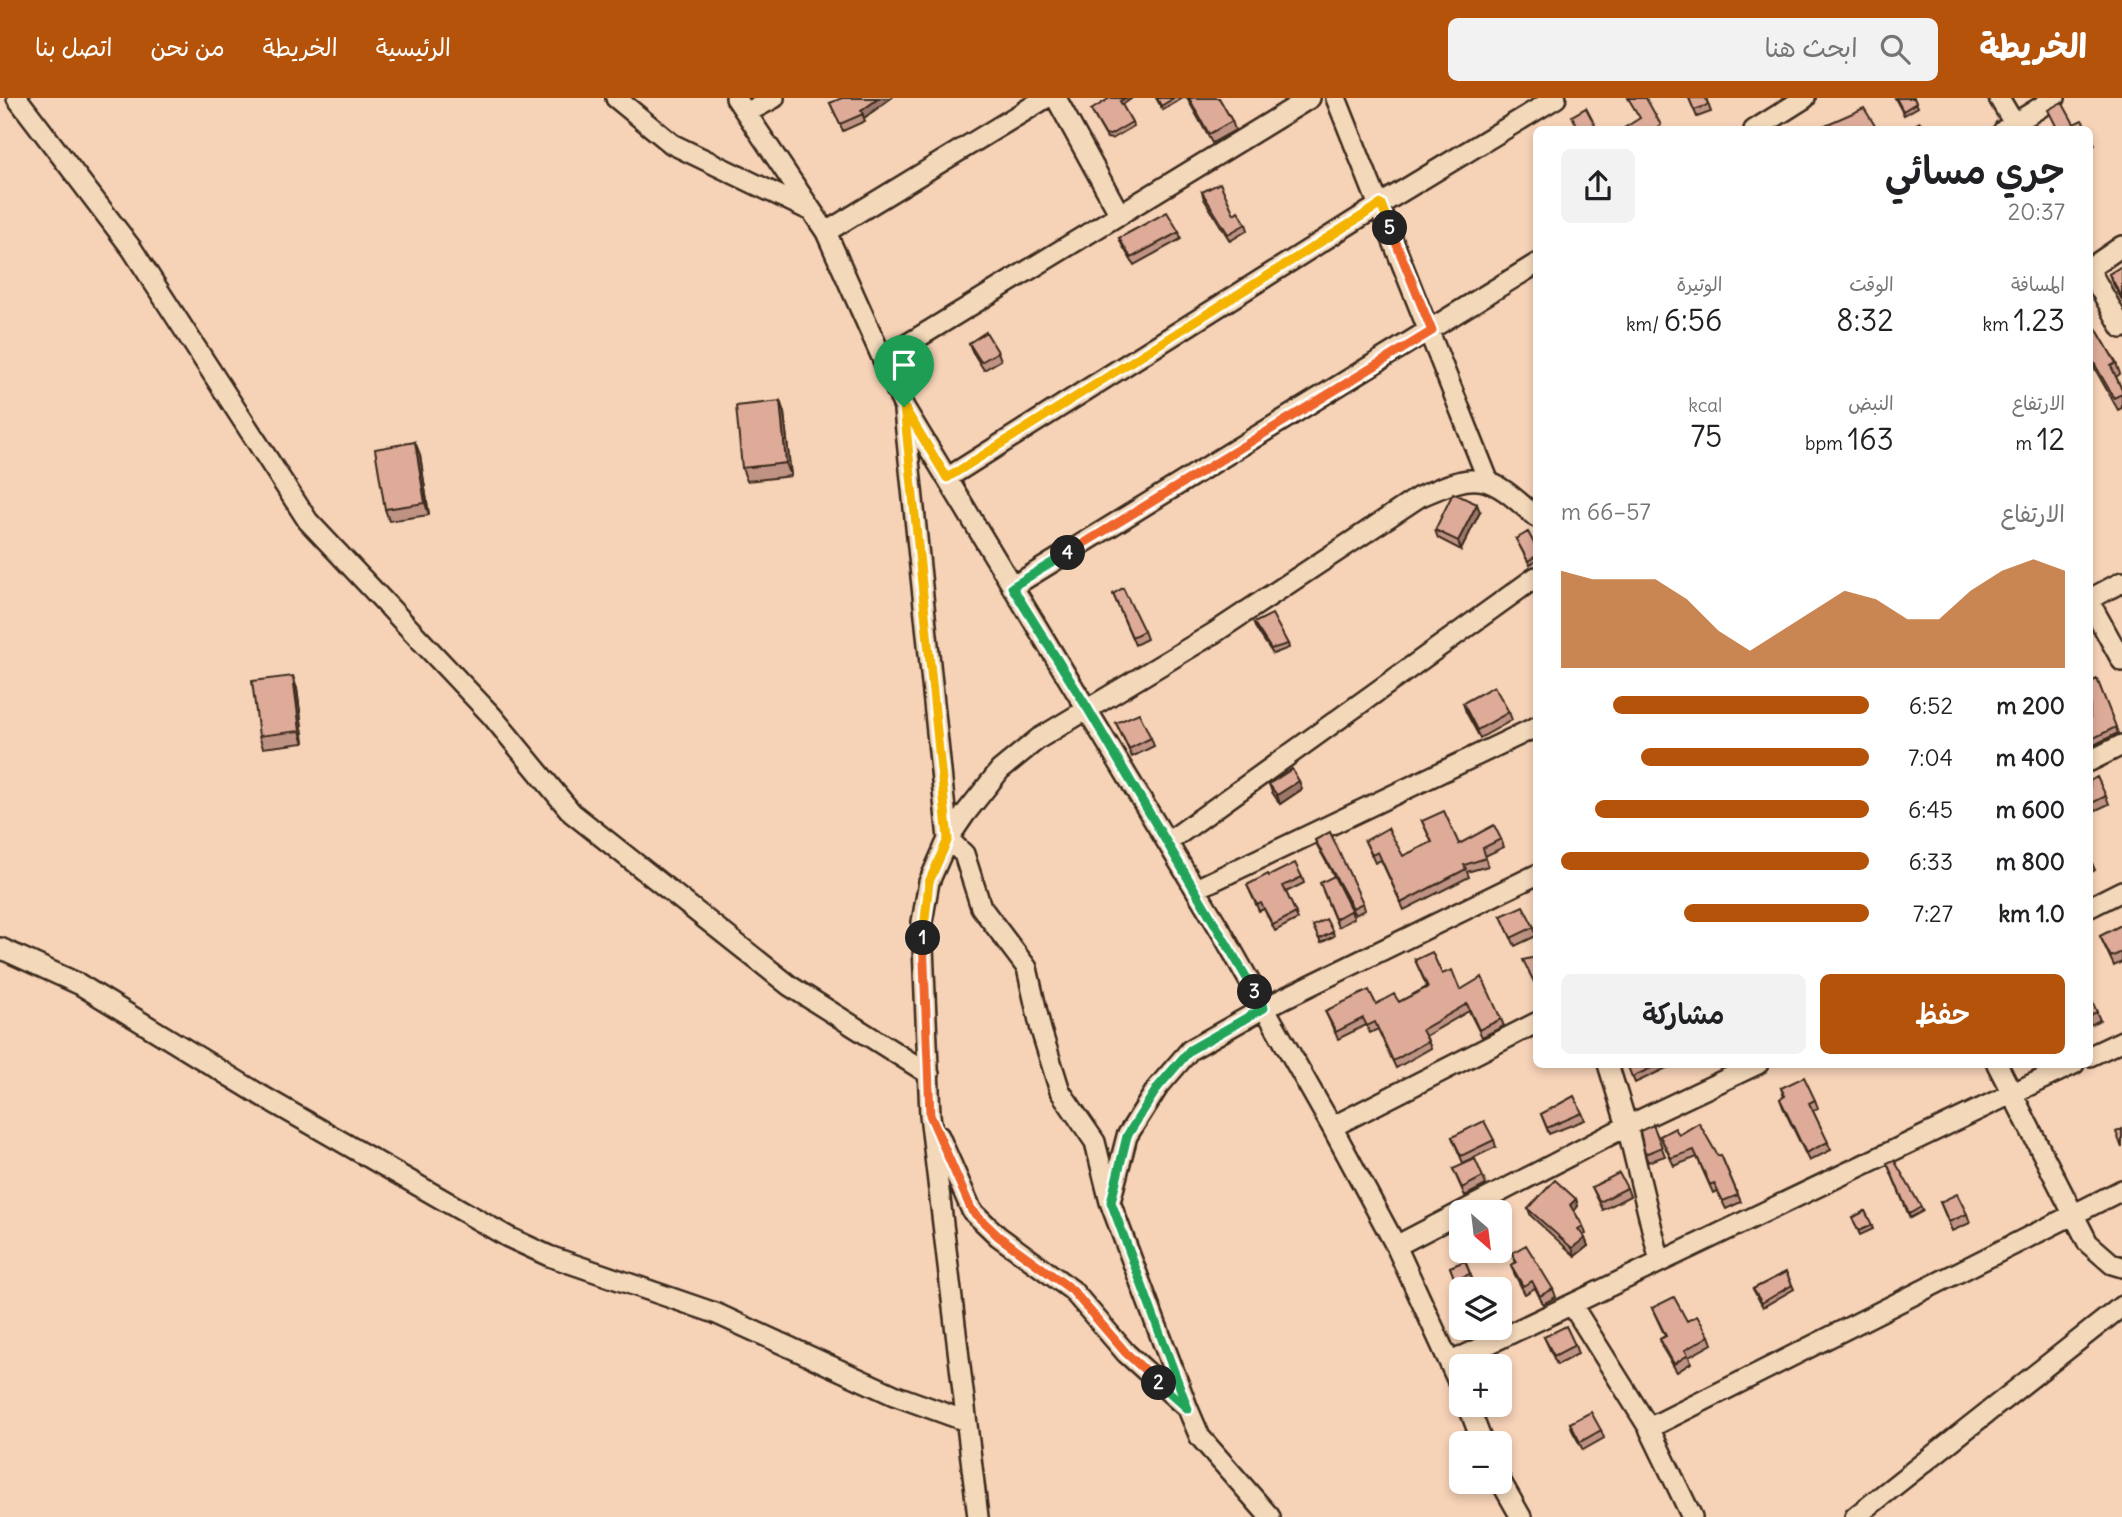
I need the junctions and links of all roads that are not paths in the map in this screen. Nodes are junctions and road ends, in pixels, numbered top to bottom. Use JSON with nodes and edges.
{"nodes":[{"id":1,"x":17,"y":98,"type":"edge"},
{"id":2,"x":616,"y":98,"type":"edge"},
{"id":3,"x":774,"y":98,"type":"edge"},
{"id":4,"x":1046,"y":98,"type":"edge"},
{"id":5,"x":1056,"y":98,"type":"edge"},
{"id":6,"x":1310,"y":98,"type":"edge"},
{"id":7,"x":1336,"y":98,"type":"edge"},
{"id":8,"x":1556,"y":98,"type":"edge"},
{"id":9,"x":1805,"y":98,"type":"edge"},
{"id":10,"x":2000,"y":98,"type":"edge"},
{"id":11,"x":2055,"y":98,"type":"edge"},
{"id":12,"x":741,"y":106,"type":"edge"},
{"id":13,"x":1760,"y":126,"type":"edge"},
{"id":14,"x":2012,"y":126,"type":"edge"},
{"id":15,"x":2013,"y":126,"type":"edge"},
{"id":16,"x":1381,"y":204,"type":"junction"},
{"id":17,"x":811,"y":211,"type":"junction"},
{"id":18,"x":1120,"y":215,"type":"junction"},
{"id":19,"x":826,"y":232,"type":"junction"},
{"id":20,"x":2122,"y":246,"type":"edge"},
{"id":21,"x":2093,"y":262,"type":"edge"},
{"id":22,"x":1533,"y":266,"type":"edge"},
{"id":23,"x":2093,"y":267,"type":"edge"},
{"id":24,"x":2122,"y":328,"type":"edge"},
{"id":25,"x":1432,"y":331,"type":"junction"},
{"id":26,"x":883,"y":359,"type":"junction"},
{"id":27,"x":904,"y":407,"type":"junction"},
{"id":28,"x":947,"y":478,"type":"junction"},
{"id":29,"x":1488,"y":480,"type":"junction"},
{"id":30,"x":1533,"y":514,"type":"edge"},
{"id":31,"x":1533,"y":579,"type":"edge"},
{"id":32,"x":2122,"y":582,"type":"edge"},
{"id":33,"x":1012,"y":587,"type":"junction"},
{"id":34,"x":2093,"y":599,"type":"edge"},
{"id":35,"x":2093,"y":607,"type":"edge"},
{"id":36,"x":2122,"y":662,"type":"edge"},
{"id":37,"x":1088,"y":709,"type":"junction"},
{"id":38,"x":1533,"y":728,"type":"edge"},
{"id":39,"x":2122,"y":745,"type":"edge"},
{"id":40,"x":2093,"y":760,"type":"edge"},
{"id":41,"x":948,"y":839,"type":"junction"},
{"id":42,"x":1168,"y":842,"type":"junction"},
{"id":43,"x":1533,"y":876,"type":"edge"},
{"id":44,"x":1196,"y":889,"type":"junction"},
{"id":45,"x":2122,"y":891,"type":"edge"},
{"id":46,"x":2093,"y":906,"type":"edge"},
{"id":47,"x":0,"y":948,"type":"edge"},
{"id":48,"x":1264,"y":1008,"type":"junction"},
{"id":49,"x":1533,"y":1025,"type":"edge"},
{"id":50,"x":2122,"y":1041,"type":"edge"},
{"id":51,"x":2093,"y":1055,"type":"edge"},
{"id":52,"x":1609,"y":1068,"type":"edge"},
{"id":53,"x":1750,"y":1068,"type":"edge"},
{"id":54,"x":1999,"y":1068,"type":"edge"},
{"id":55,"x":2066,"y":1068,"type":"edge"},
{"id":56,"x":929,"y":1074,"type":"junction"},
{"id":57,"x":2013,"y":1093,"type":"junction"},
{"id":58,"x":930,"y":1115,"type":"junction"},
{"id":59,"x":1627,"y":1126,"type":"junction"},
{"id":60,"x":1332,"y":1127,"type":"junction"},
{"id":61,"x":2122,"y":1190,"type":"edge"},
{"id":62,"x":1111,"y":1202,"type":"junction"},
{"id":63,"x":2072,"y":1216,"type":"junction"},
{"id":64,"x":1396,"y":1246,"type":"junction"},
{"id":65,"x":1660,"y":1262,"type":"junction"},
{"id":66,"x":2122,"y":1267,"type":"edge"},
{"id":67,"x":1572,"y":1305,"type":"junction"},
{"id":68,"x":2122,"y":1306,"type":"edge"},
{"id":69,"x":1468,"y":1354,"type":"edge"},
{"id":70,"x":1449,"y":1358,"type":"edge"},
{"id":71,"x":1188,"y":1409,"type":"junction"},
{"id":72,"x":966,"y":1420,"type":"junction"},
{"id":73,"x":1648,"y":1428,"type":"junction"},
{"id":74,"x":1508,"y":1494,"type":"edge"},
{"id":75,"x":978,"y":1517,"type":"edge"},
{"id":76,"x":1270,"y":1517,"type":"edge"},
{"id":77,"x":1521,"y":1517,"type":"edge"},
{"id":78,"x":1692,"y":1517,"type":"edge"},
{"id":79,"x":1855,"y":1517,"type":"edge"}],
"edges":[{"from":1,"to":56,"type":"street"},
{"from":2,"to":17,"type":"street"},
{"from":3,"to":12,"type":"street"},
{"from":4,"to":19,"type":"street"},
{"from":5,"to":18,"type":"street"},
{"from":6,"to":18,"type":"street"},
{"from":7,"to":16,"type":"street"},
{"from":8,"to":16,"type":"street"},
{"from":9,"to":13,"type":"street"},
{"from":10,"to":14,"type":"street"},
{"from":11,"to":15,"type":"street"},
{"from":12,"to":17,"type":"street"},
{"from":16,"to":25,"type":"street"},
{"from":16,"to":28,"type":"street"},
{"from":17,"to":19,"type":"street"},
{"from":18,"to":26,"type":"street"},
{"from":19,"to":26,"type":"street"},
{"from":20,"to":21,"type":"street"},
{"from":22,"to":25,"type":"street"},
{"from":23,"to":24,"type":"street"},
{"from":25,"to":29,"type":"street"},
{"from":25,"to":33,"type":"street"},
{"from":26,"to":27,"type":"street"},
{"from":27,"to":28,"type":"street"},
{"from":27,"to":41,"type":"street"},
{"from":28,"to":33,"type":"street"},
{"from":29,"to":30,"type":"street"},
{"from":29,"to":37,"type":"street"},
{"from":31,"to":42,"type":"street"},
{"from":32,"to":34,"type":"street"},
{"from":33,"to":37,"type":"street"},
{"from":35,"to":36,"type":"street"},
{"from":37,"to":41,"type":"street"},
{"from":37,"to":42,"type":"street"},
{"from":38,"to":44,"type":"street"},
{"from":39,"to":40,"type":"street"},
{"from":41,"to":56,"type":"street"},
{"from":41,"to":62,"type":"street"},
{"from":42,"to":44,"type":"street"},
{"from":43,"to":48,"type":"street"},
{"from":44,"to":48,"type":"street"},
{"from":45,"to":46,"type":"street"},
{"from":47,"to":72,"type":"street"},
{"from":48,"to":60,"type":"street"},
{"from":48,"to":62,"type":"street"},
{"from":49,"to":60,"type":"street"},
{"from":50,"to":51,"type":"street"},
{"from":52,"to":59,"type":"street"},
{"from":53,"to":59,"type":"street"},
{"from":54,"to":57,"type":"street"},
{"from":55,"to":57,"type":"street"},
{"from":56,"to":58,"type":"street"},
{"from":57,"to":63,"type":"street"},
{"from":57,"to":65,"type":"street"},
{"from":58,"to":71,"type":"street"},
{"from":58,"to":72,"type":"street"},
{"from":59,"to":64,"type":"street"},
{"from":59,"to":65,"type":"street"},
{"from":60,"to":64,"type":"street"},
{"from":61,"to":63,"type":"street"},
{"from":62,"to":71,"type":"street"},
{"from":63,"to":66,"type":"street"},
{"from":63,"to":73,"type":"street"},
{"from":64,"to":70,"type":"street"},
{"from":65,"to":67,"type":"street"},
{"from":67,"to":69,"type":"street"},
{"from":67,"to":73,"type":"street"},
{"from":68,"to":79,"type":"street"},
{"from":71,"to":76,"type":"street"},
{"from":72,"to":75,"type":"street"},
{"from":73,"to":78,"type":"street"},
{"from":74,"to":77,"type":"street"}]}
